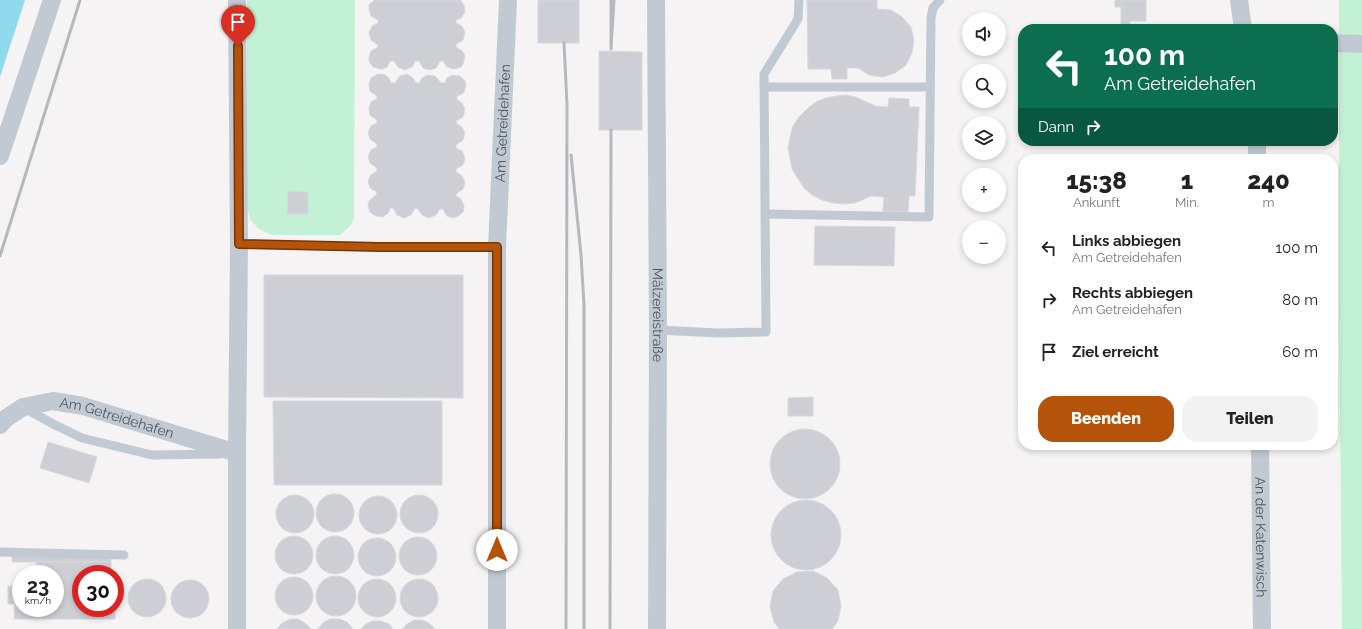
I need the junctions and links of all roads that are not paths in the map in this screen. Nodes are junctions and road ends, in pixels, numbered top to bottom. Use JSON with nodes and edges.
{"nodes":[{"id":1,"x":52,"y":0,"type":"edge"},
{"id":2,"x":237,"y":0,"type":"edge"},
{"id":3,"x":508,"y":0,"type":"edge"},
{"id":4,"x":656,"y":0,"type":"edge"},
{"id":5,"x":798,"y":0,"type":"edge"},
{"id":6,"x":940,"y":0,"type":"edge"},
{"id":7,"x":1239,"y":0,"type":"edge"},
{"id":8,"x":1242,"y":24,"type":"edge"},
{"id":9,"x":1338,"y":44,"type":"edge"},
{"id":10,"x":1362,"y":44,"type":"edge"},
{"id":11,"x":764,"y":87,"type":"junction"},
{"id":12,"x":930,"y":87,"type":"junction"},
{"id":13,"x":0,"y":156,"type":"edge"},
{"id":14,"x":765,"y":214,"type":"junction"},
{"id":15,"x":239,"y":244,"type":"junction"},
{"id":16,"x":497,"y":247,"type":"junction"},
{"id":17,"x":658,"y":330,"type":"junction"},
{"id":18,"x":23,"y":407,"type":"junction"},
{"id":19,"x":0,"y":425,"type":"edge"},
{"id":20,"x":1260,"y":450,"type":"edge"},
{"id":21,"x":237,"y":453,"type":"junction"},
{"id":22,"x":0,"y":552,"type":"edge"},
{"id":23,"x":124,"y":555,"type":"dead end"},
{"id":24,"x":237,"y":629,"type":"edge"},
{"id":25,"x":497,"y":629,"type":"edge"},
{"id":26,"x":657,"y":629,"type":"edge"},
{"id":27,"x":1262,"y":629,"type":"edge"}],
"edges":[{"from":1,"to":13,"type":"street"},
{"from":2,"to":15,"type":"street"},
{"from":3,"to":16,"type":"street","name":"Am Getreidehafen"},
{"from":4,"to":17,"type":"street","name":"Mälzereistraße"},
{"from":5,"to":11,"type":"lane"},
{"from":6,"to":12,"type":"lane"},
{"from":7,"to":8,"type":"street"},
{"from":9,"to":10,"type":"street"},
{"from":11,"to":12,"type":"lane"},
{"from":11,"to":14,"type":"lane"},
{"from":12,"to":14,"type":"lane"},
{"from":14,"to":17,"type":"lane"},
{"from":15,"to":16,"type":"lane"},
{"from":15,"to":21,"type":"street"},
{"from":16,"to":25,"type":"street","name":"Am Getreidehafen"},
{"from":17,"to":26,"type":"street","name":"Mälzereistraße"},
{"from":18,"to":19,"type":"street","name":"Am Getreidehafen"},
{"from":18,"to":21,"type":"street","name":"Am Getreidehafen"},
{"from":18,"to":21,"type":"lane"},
{"from":20,"to":27,"type":"street","name":"An der Katenwisch"},
{"from":21,"to":24,"type":"street"},
{"from":22,"to":23,"type":"lane"}]}
